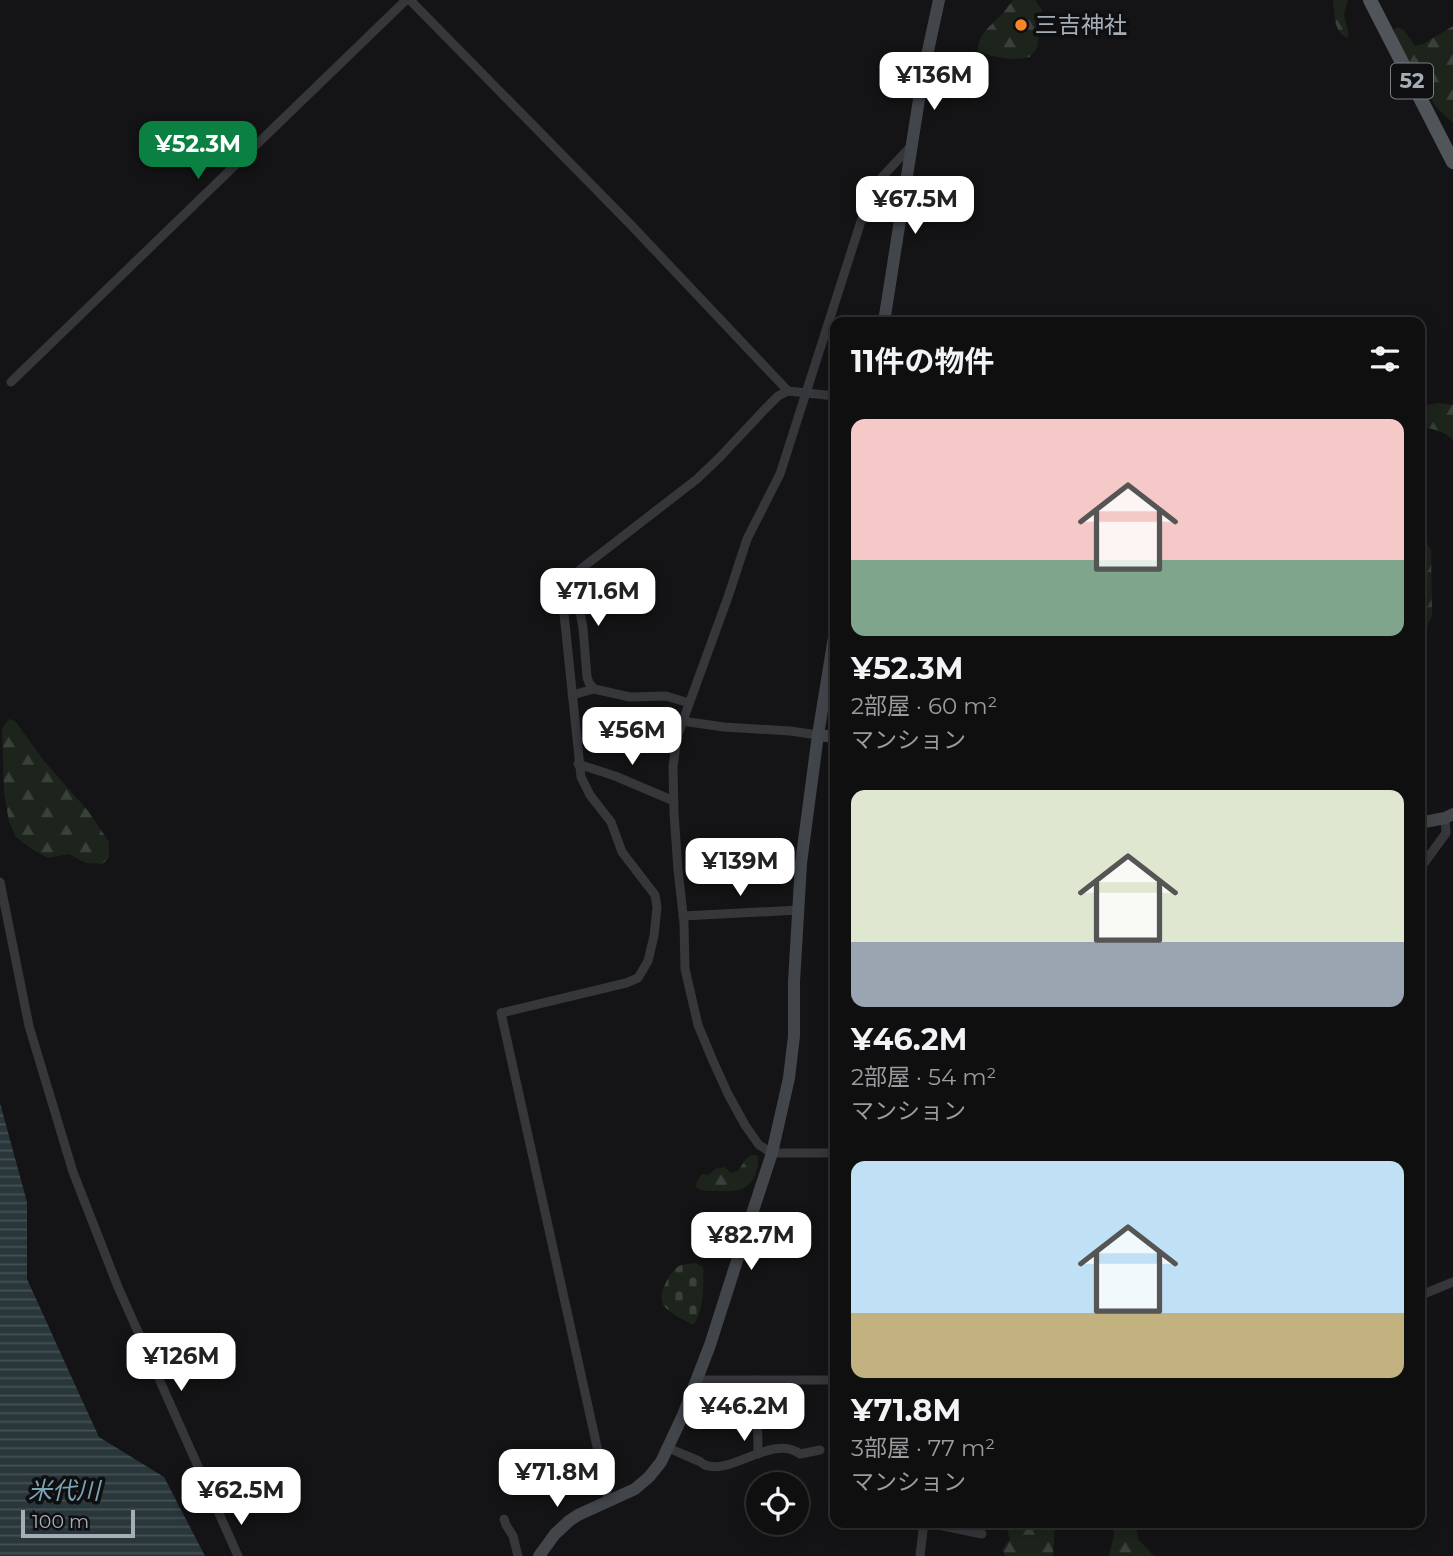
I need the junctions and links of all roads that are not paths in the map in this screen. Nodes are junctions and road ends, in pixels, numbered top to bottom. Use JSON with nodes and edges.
{"nodes":[{"id":1,"x":408,"y":0,"type":"edge"},
{"id":2,"x":939,"y":0,"type":"edge"},
{"id":3,"x":1370,"y":0,"type":"edge"},
{"id":4,"x":912,"y":145,"type":"junction"},
{"id":5,"x":1453,"y":162,"type":"edge"},
{"id":6,"x":831,"y":317,"type":"edge"},
{"id":7,"x":885,"y":317,"type":"edge"},
{"id":8,"x":830,"y":319,"type":"edge"},
{"id":9,"x":11,"y":382,"type":"dead end"},
{"id":10,"x":788,"y":390,"type":"junction"},
{"id":11,"x":807,"y":392,"type":"junction"},
{"id":12,"x":830,"y":395,"type":"edge"},
{"id":13,"x":567,"y":584,"type":"junction"},
{"id":14,"x":830,"y":662,"type":"edge"},
{"id":15,"x":594,"y":690,"type":"junction"},
{"id":16,"x":572,"y":695,"type":"junction"},
{"id":17,"x":689,"y":703,"type":"junction"},
{"id":18,"x":682,"y":721,"type":"junction"},
{"id":19,"x":818,"y":735,"type":"junction"},
{"id":20,"x":830,"y":736,"type":"edge"},
{"id":21,"x":578,"y":764,"type":"junction"},
{"id":22,"x":674,"y":801,"type":"junction"},
{"id":23,"x":1449,"y":816,"type":"edge"},
{"id":24,"x":1425,"y":822,"type":"edge"},
{"id":25,"x":1425,"y":862,"type":"edge"},
{"id":26,"x":0,"y":882,"type":"edge"},
{"id":27,"x":799,"y":910,"type":"junction"},
{"id":28,"x":683,"y":916,"type":"junction"},
{"id":29,"x":772,"y":1153,"type":"junction"},
{"id":30,"x":830,"y":1153,"type":"edge"},
{"id":31,"x":1453,"y":1282,"type":"edge"},
{"id":32,"x":1425,"y":1294,"type":"edge"},
{"id":33,"x":697,"y":1380,"type":"junction"},
{"id":34,"x":757,"y":1380,"type":"junction"},
{"id":35,"x":830,"y":1380,"type":"edge"},
{"id":36,"x":668,"y":1448,"type":"junction"},
{"id":37,"x":820,"y":1450,"type":"dead end"},
{"id":38,"x":758,"y":1454,"type":"junction"},
{"id":39,"x":609,"y":1501,"type":"junction"},
{"id":40,"x":505,"y":1519,"type":"dead end"},
{"id":41,"x":923,"y":1528,"type":"edge"},
{"id":42,"x":953,"y":1528,"type":"edge"},
{"id":43,"x":982,"y":1534,"type":"dead end"},
{"id":44,"x":238,"y":1556,"type":"edge"},
{"id":45,"x":518,"y":1556,"type":"edge"},
{"id":46,"x":539,"y":1556,"type":"edge"},
{"id":47,"x":920,"y":1556,"type":"edge"}],
"edges":[{"from":1,"to":9,"type":"street"},
{"from":1,"to":10,"type":"street"},
{"from":2,"to":4,"type":"street"},
{"from":3,"to":5,"type":"main road","number":"52"},
{"from":4,"to":6,"type":"street"},
{"from":4,"to":7,"type":"street"},
{"from":8,"to":11,"type":"street"},
{"from":10,"to":11,"type":"street"},
{"from":10,"to":13,"type":"street"},
{"from":11,"to":12,"type":"street"},
{"from":11,"to":17,"type":"street"},
{"from":13,"to":15,"type":"street"},
{"from":13,"to":16,"type":"street"},
{"from":14,"to":19,"type":"street"},
{"from":15,"to":16,"type":"street"},
{"from":15,"to":17,"type":"street"},
{"from":16,"to":21,"type":"street"},
{"from":17,"to":18,"type":"street"},
{"from":18,"to":19,"type":"street"},
{"from":18,"to":22,"type":"street"},
{"from":19,"to":20,"type":"street"},
{"from":19,"to":27,"type":"street"},
{"from":21,"to":22,"type":"street"},
{"from":21,"to":39,"type":"street"},
{"from":22,"to":28,"type":"street"},
{"from":23,"to":24,"type":"street"},
{"from":23,"to":25,"type":"street"},
{"from":26,"to":44,"type":"street"},
{"from":27,"to":28,"type":"street"},
{"from":27,"to":29,"type":"street"},
{"from":28,"to":29,"type":"street"},
{"from":29,"to":30,"type":"street"},
{"from":29,"to":33,"type":"street"},
{"from":31,"to":32,"type":"street"},
{"from":33,"to":34,"type":"street"},
{"from":33,"to":36,"type":"street"},
{"from":34,"to":35,"type":"street"},
{"from":34,"to":38,"type":"street"},
{"from":36,"to":38,"type":"street"},
{"from":36,"to":39,"type":"street"},
{"from":37,"to":38,"type":"street"},
{"from":39,"to":46,"type":"street"},
{"from":40,"to":45,"type":"street"},
{"from":41,"to":47,"type":"street"},
{"from":42,"to":43,"type":"street"}]}
